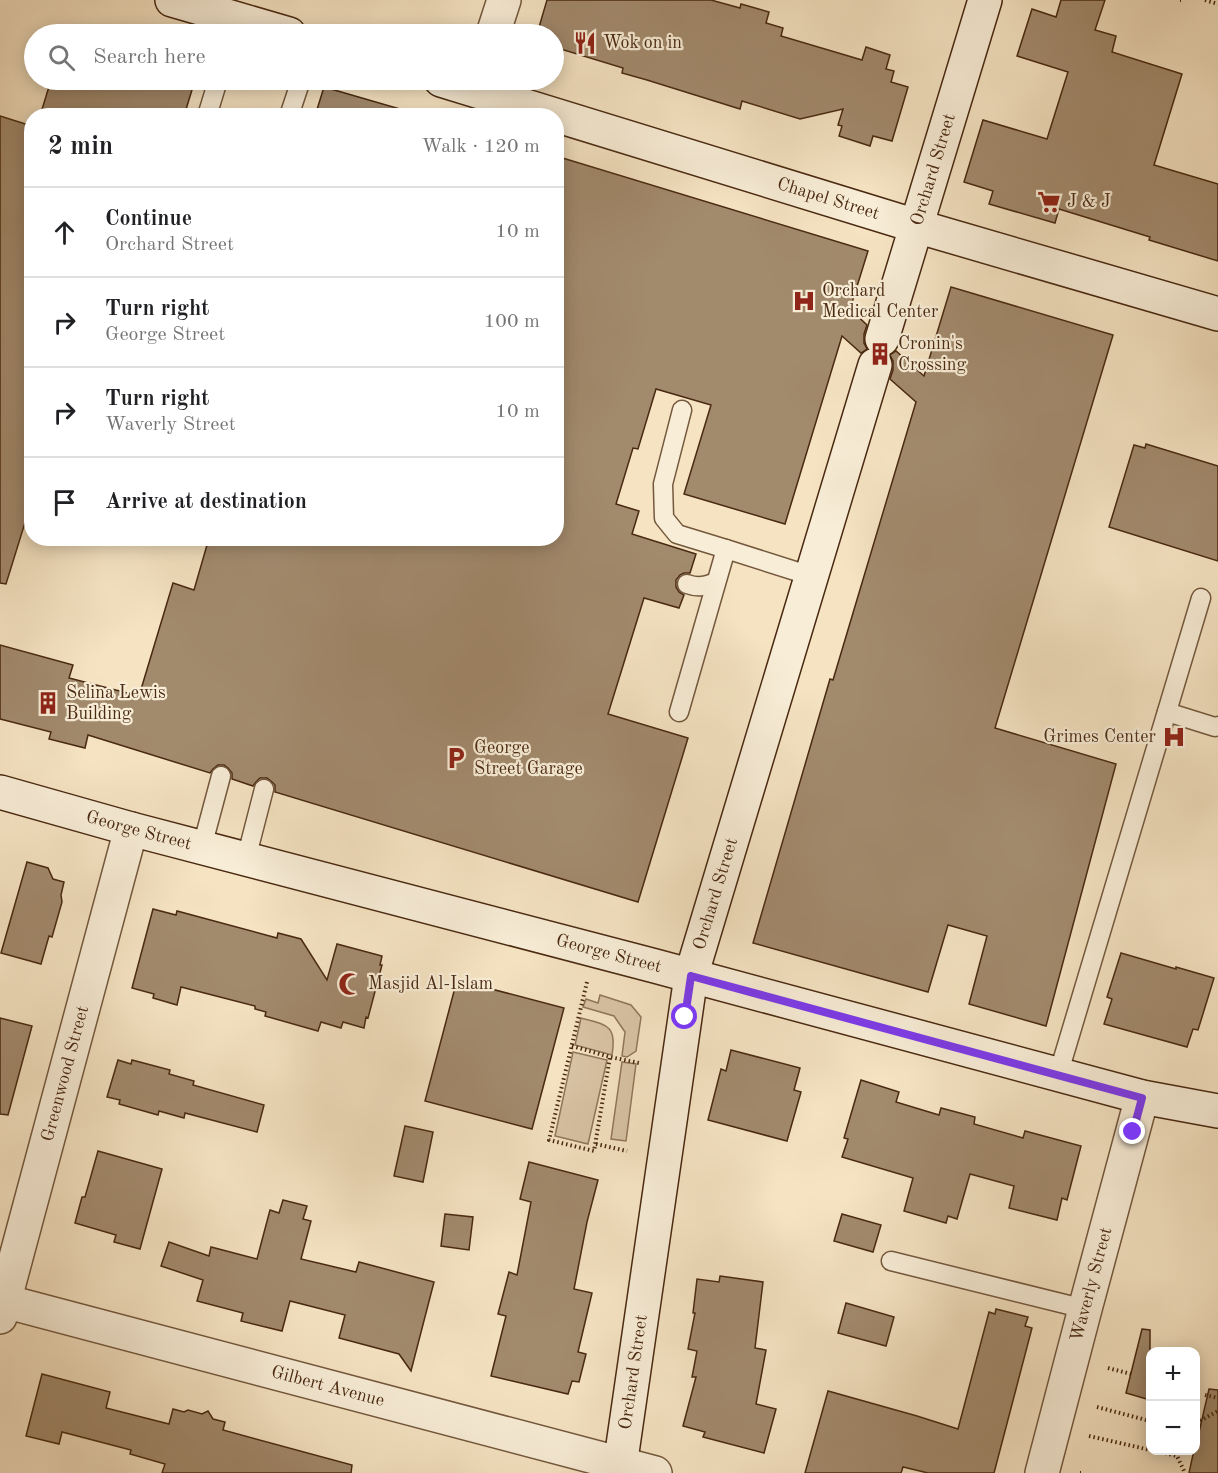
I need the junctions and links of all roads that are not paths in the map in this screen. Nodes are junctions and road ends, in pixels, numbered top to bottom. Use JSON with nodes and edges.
{"nodes":[{"id":1,"x":172,"y":0,"type":"edge"},
{"id":2,"x":504,"y":0,"type":"edge"},
{"id":3,"x":985,"y":0,"type":"edge"},
{"id":4,"x":227,"y":24,"type":"edge"},
{"id":5,"x":496,"y":24,"type":"edge"},
{"id":6,"x":215,"y":90,"type":"edge"},
{"id":7,"x":298,"y":90,"type":"edge"},
{"id":8,"x":494,"y":90,"type":"edge"},
{"id":9,"x":209,"y":108,"type":"edge"},
{"id":10,"x":292,"y":108,"type":"edge"},
{"id":11,"x":549,"y":108,"type":"edge"},
{"id":12,"x":564,"y":113,"type":"edge"},
{"id":13,"x":916,"y":226,"type":"junction"},
{"id":14,"x":1218,"y":314,"type":"edge"},
{"id":15,"x":682,"y":410,"type":"dead end"},
{"id":16,"x":726,"y":549,"type":"junction"},
{"id":17,"x":811,"y":576,"type":"junction"},
{"id":18,"x":716,"y":582,"type":"junction"},
{"id":19,"x":687,"y":584,"type":"dead end"},
{"id":20,"x":1201,"y":598,"type":"dead end"},
{"id":21,"x":679,"y":712,"type":"dead end"},
{"id":22,"x":1167,"y":712,"type":"junction"},
{"id":23,"x":1218,"y":726,"type":"edge"},
{"id":24,"x":221,"y":776,"type":"dead end"},
{"id":25,"x":264,"y":789,"type":"dead end"},
{"id":26,"x":0,"y":792,"type":"edge"},
{"id":27,"x":130,"y":829,"type":"junction"},
{"id":28,"x":202,"y":847,"type":"junction"},
{"id":29,"x":246,"y":859,"type":"junction"},
{"id":30,"x":691,"y":976,"type":"junction"},
{"id":31,"x":1058,"y":1075,"type":"junction"},
{"id":32,"x":1142,"y":1098,"type":"junction"},
{"id":33,"x":1218,"y":1111,"type":"edge"},
{"id":34,"x":891,"y":1261,"type":"dead end"},
{"id":35,"x":1,"y":1306,"type":"edge"},
{"id":36,"x":1085,"y":1309,"type":"junction"},
{"id":37,"x":620,"y":1468,"type":"edge"},
{"id":38,"x":655,"y":1473,"type":"edge"},
{"id":39,"x":1042,"y":1473,"type":"edge"}],
"edges":[{"from":1,"to":4,"type":"main road"},
{"from":2,"to":5,"type":"main road"},
{"from":3,"to":13,"type":"main road","name":"Orchard Street"},
{"from":6,"to":9,"type":"lane"},
{"from":7,"to":10,"type":"lane"},
{"from":8,"to":11,"type":"main road","name":"Chapel Street"},
{"from":12,"to":13,"type":"main road","name":"Chapel Street"},
{"from":13,"to":14,"type":"main road","name":"Chapel Street"},
{"from":13,"to":17,"type":"main road","name":"Orchard Street"},
{"from":15,"to":16,"type":"lane"},
{"from":16,"to":17,"type":"lane"},
{"from":16,"to":18,"type":"lane"},
{"from":17,"to":30,"type":"main road","name":"Orchard Street"},
{"from":18,"to":19,"type":"lane"},
{"from":18,"to":21,"type":"lane"},
{"from":20,"to":22,"type":"lane"},
{"from":22,"to":23,"type":"lane"},
{"from":22,"to":31,"type":"lane"},
{"from":24,"to":28,"type":"lane"},
{"from":25,"to":29,"type":"lane"},
{"from":26,"to":27,"type":"main road","name":"George Street"},
{"from":27,"to":28,"type":"main road","name":"George Street"},
{"from":27,"to":35,"type":"main road","name":"Greenwood Street"},
{"from":28,"to":29,"type":"main road","name":"George Street"},
{"from":29,"to":30,"type":"main road","name":"George Street"},
{"from":30,"to":31,"type":"main road","name":"George Street"},
{"from":30,"to":37,"type":"main road","name":"Orchard Street"},
{"from":31,"to":32,"type":"main road","name":"George Street"},
{"from":32,"to":33,"type":"main road","name":"George Street"},
{"from":32,"to":36,"type":"main road","name":"Waverly Street"},
{"from":34,"to":36,"type":"lane"},
{"from":35,"to":37,"type":"main road","name":"Gilbert Avenue"},
{"from":36,"to":39,"type":"main road","name":"Waverly Street"},
{"from":37,"to":38,"type":"main road","name":"Gilbert Avenue"}]}
